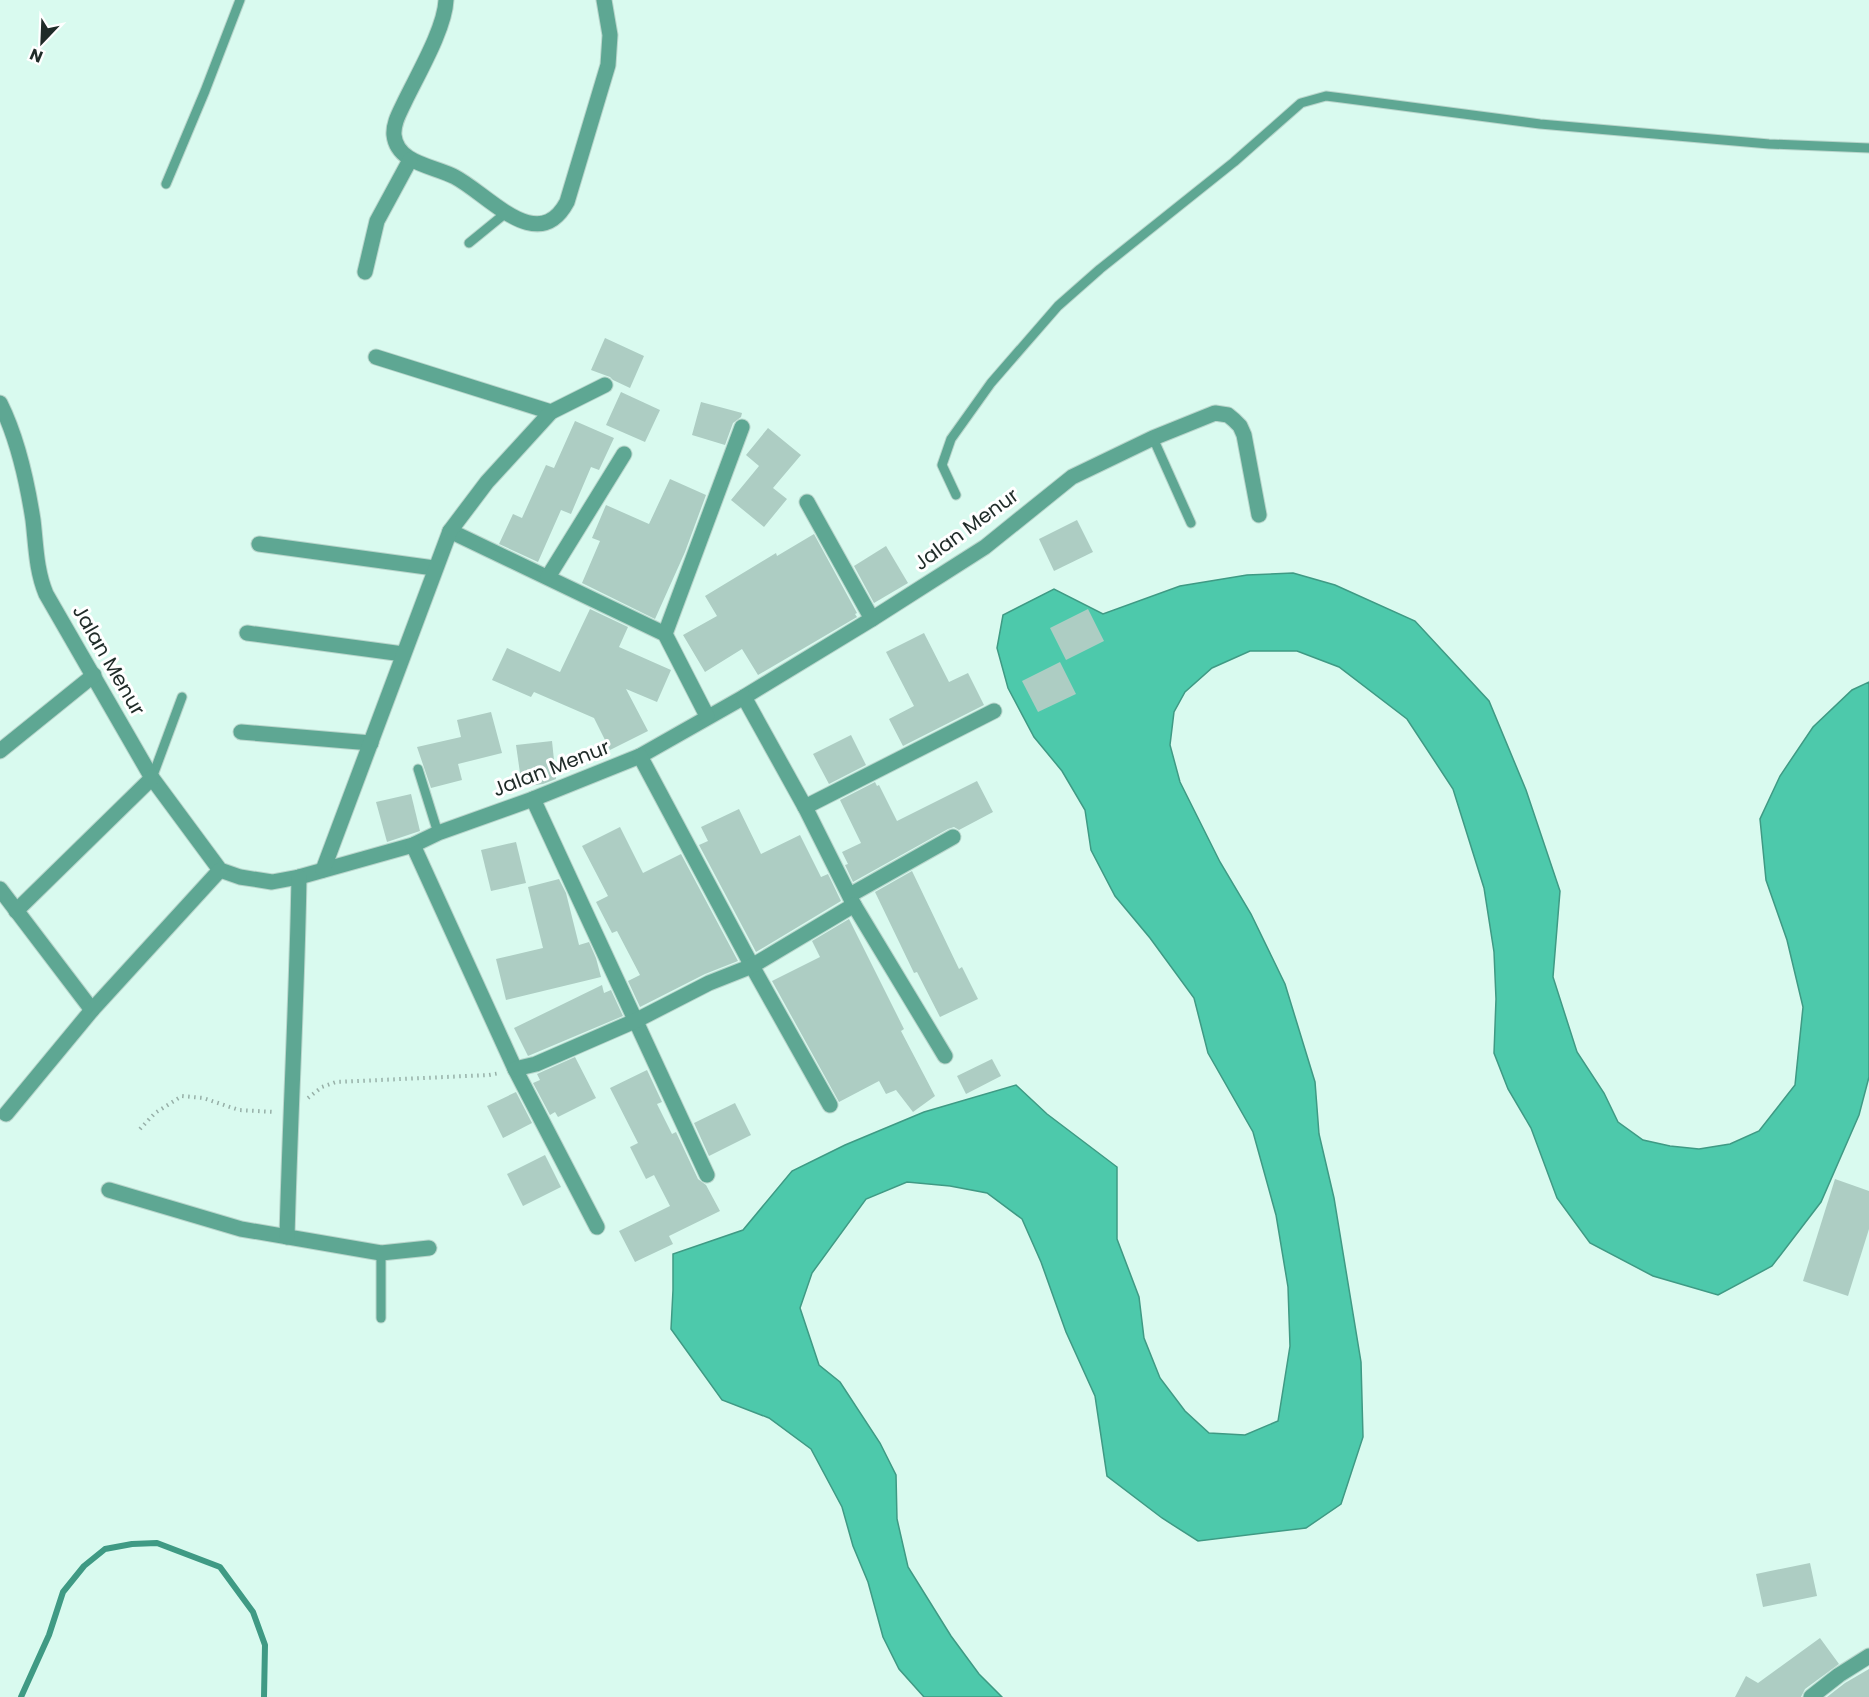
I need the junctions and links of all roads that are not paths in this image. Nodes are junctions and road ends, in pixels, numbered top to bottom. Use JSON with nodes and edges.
{"nodes":[{"id":1,"x":240,"y":0,"type":"edge"},
{"id":2,"x":446,"y":0,"type":"edge"},
{"id":3,"x":604,"y":0,"type":"edge"},
{"id":4,"x":1869,"y":148,"type":"edge"},
{"id":5,"x":410,"y":160,"type":"junction"},
{"id":6,"x":166,"y":184,"type":"dead end"},
{"id":7,"x":507,"y":212,"type":"junction"},
{"id":8,"x":469,"y":243,"type":"dead end"},
{"id":9,"x":365,"y":272,"type":"dead end"},
{"id":10,"x":376,"y":357,"type":"dead end"},
{"id":11,"x":605,"y":385,"type":"dead end"},
{"id":12,"x":0,"y":403,"type":"edge"},
{"id":13,"x":551,"y":412,"type":"junction"},
{"id":14,"x":742,"y":427,"type":"dead end"},
{"id":15,"x":1153,"y":438,"type":"junction"},
{"id":16,"x":624,"y":454,"type":"dead end"},
{"id":17,"x":956,"y":495,"type":"dead end"},
{"id":18,"x":807,"y":502,"type":"dead end"},
{"id":19,"x":1259,"y":515,"type":"dead end"},
{"id":20,"x":1191,"y":523,"type":"dead end"},
{"id":21,"x":450,"y":531,"type":"junction"},
{"id":22,"x":259,"y":544,"type":"dead end"},
{"id":23,"x":434,"y":568,"type":"junction"},
{"id":24,"x":548,"y":577,"type":"junction"},
{"id":25,"x":872,"y":619,"type":"junction"},
{"id":26,"x":247,"y":633,"type":"dead end"},
{"id":27,"x":665,"y":634,"type":"junction"},
{"id":28,"x":403,"y":654,"type":"junction"},
{"id":29,"x":94,"y":675,"type":"junction"},
{"id":30,"x":182,"y":697,"type":"dead end"},
{"id":31,"x":744,"y":697,"type":"junction"},
{"id":32,"x":994,"y":711,"type":"dead end"},
{"id":33,"x":707,"y":716,"type":"junction"},
{"id":34,"x":241,"y":732,"type":"dead end"},
{"id":35,"x":371,"y":743,"type":"junction"},
{"id":36,"x":0,"y":751,"type":"edge"},
{"id":37,"x":640,"y":756,"type":"junction"},
{"id":38,"x":418,"y":769,"type":"dead end"},
{"id":39,"x":152,"y":778,"type":"junction"},
{"id":40,"x":533,"y":799,"type":"junction"},
{"id":41,"x":805,"y":807,"type":"junction"},
{"id":42,"x":438,"y":833,"type":"junction"},
{"id":43,"x":953,"y":837,"type":"dead end"},
{"id":44,"x":413,"y":845,"type":"junction"},
{"id":45,"x":220,"y":870,"type":"junction"},
{"id":46,"x":323,"y":870,"type":"junction"},
{"id":47,"x":299,"y":877,"type":"junction"},
{"id":48,"x":0,"y":889,"type":"edge"},
{"id":49,"x":852,"y":900,"type":"junction"},
{"id":50,"x":16,"y":911,"type":"junction"},
{"id":51,"x":752,"y":966,"type":"junction"},
{"id":52,"x":92,"y":1010,"type":"junction"},
{"id":53,"x":636,"y":1020,"type":"junction"},
{"id":54,"x":945,"y":1056,"type":"dead end"},
{"id":55,"x":515,"y":1069,"type":"junction"},
{"id":56,"x":830,"y":1105,"type":"dead end"},
{"id":57,"x":6,"y":1114,"type":"dead end"},
{"id":58,"x":708,"y":1174,"type":"dead end"},
{"id":59,"x":109,"y":1190,"type":"dead end"},
{"id":60,"x":597,"y":1227,"type":"dead end"},
{"id":61,"x":287,"y":1237,"type":"junction"},
{"id":62,"x":429,"y":1248,"type":"dead end"},
{"id":63,"x":381,"y":1253,"type":"junction"},
{"id":64,"x":381,"y":1318,"type":"dead end"},
{"id":65,"x":1869,"y":1656,"type":"edge"},
{"id":66,"x":1811,"y":1697,"type":"edge"}],
"edges":[{"from":1,"to":6,"type":"lane"},
{"from":2,"to":5,"type":"street"},
{"from":3,"to":7,"type":"street"},
{"from":4,"to":17,"type":"lane"},
{"from":5,"to":7,"type":"street"},
{"from":5,"to":9,"type":"street"},
{"from":7,"to":8,"type":"lane"},
{"from":10,"to":13,"type":"street"},
{"from":11,"to":13,"type":"street"},
{"from":12,"to":29,"type":"street","name":"Jalan Menur"},
{"from":13,"to":21,"type":"street"},
{"from":14,"to":27,"type":"street"},
{"from":15,"to":19,"type":"street","name":"Jalan Menur"},
{"from":15,"to":20,"type":"lane"},
{"from":15,"to":25,"type":"street","name":"Jalan Menur"},
{"from":16,"to":24,"type":"street"},
{"from":18,"to":25,"type":"street"},
{"from":21,"to":23,"type":"street"},
{"from":21,"to":24,"type":"street"},
{"from":22,"to":23,"type":"street"},
{"from":23,"to":28,"type":"street"},
{"from":24,"to":27,"type":"street"},
{"from":25,"to":31,"type":"street","name":"Jalan Menur"},
{"from":26,"to":28,"type":"street"},
{"from":27,"to":33,"type":"street"},
{"from":28,"to":35,"type":"street"},
{"from":29,"to":36,"type":"street"},
{"from":29,"to":39,"type":"street","name":"Jalan Menur"},
{"from":30,"to":39,"type":"lane"},
{"from":31,"to":33,"type":"street","name":"Jalan Menur"},
{"from":31,"to":41,"type":"street"},
{"from":32,"to":41,"type":"street"},
{"from":33,"to":37,"type":"street","name":"Jalan Menur"},
{"from":34,"to":35,"type":"street"},
{"from":35,"to":46,"type":"street"},
{"from":37,"to":40,"type":"street","name":"Jalan Menur"},
{"from":37,"to":51,"type":"street"},
{"from":38,"to":42,"type":"lane"},
{"from":39,"to":45,"type":"street","name":"Jalan Menur"},
{"from":39,"to":50,"type":"street"},
{"from":40,"to":42,"type":"street","name":"Jalan Menur"},
{"from":40,"to":53,"type":"street"},
{"from":41,"to":49,"type":"street"},
{"from":42,"to":44,"type":"street","name":"Jalan Menur"},
{"from":43,"to":49,"type":"street"},
{"from":44,"to":46,"type":"street","name":"Jalan Menur"},
{"from":44,"to":55,"type":"street"},
{"from":45,"to":47,"type":"street","name":"Jalan Menur"},
{"from":45,"to":52,"type":"street"},
{"from":46,"to":47,"type":"street","name":"Jalan Menur"},
{"from":47,"to":61,"type":"street"},
{"from":48,"to":50,"type":"street"},
{"from":49,"to":51,"type":"street"},
{"from":49,"to":54,"type":"street"},
{"from":50,"to":52,"type":"street"},
{"from":51,"to":53,"type":"street"},
{"from":51,"to":56,"type":"street"},
{"from":52,"to":57,"type":"street"},
{"from":53,"to":55,"type":"street"},
{"from":53,"to":58,"type":"street"},
{"from":55,"to":60,"type":"street"},
{"from":59,"to":61,"type":"street"},
{"from":61,"to":63,"type":"street"},
{"from":62,"to":63,"type":"street"},
{"from":63,"to":64,"type":"lane"},
{"from":65,"to":66,"type":"street"}]}
